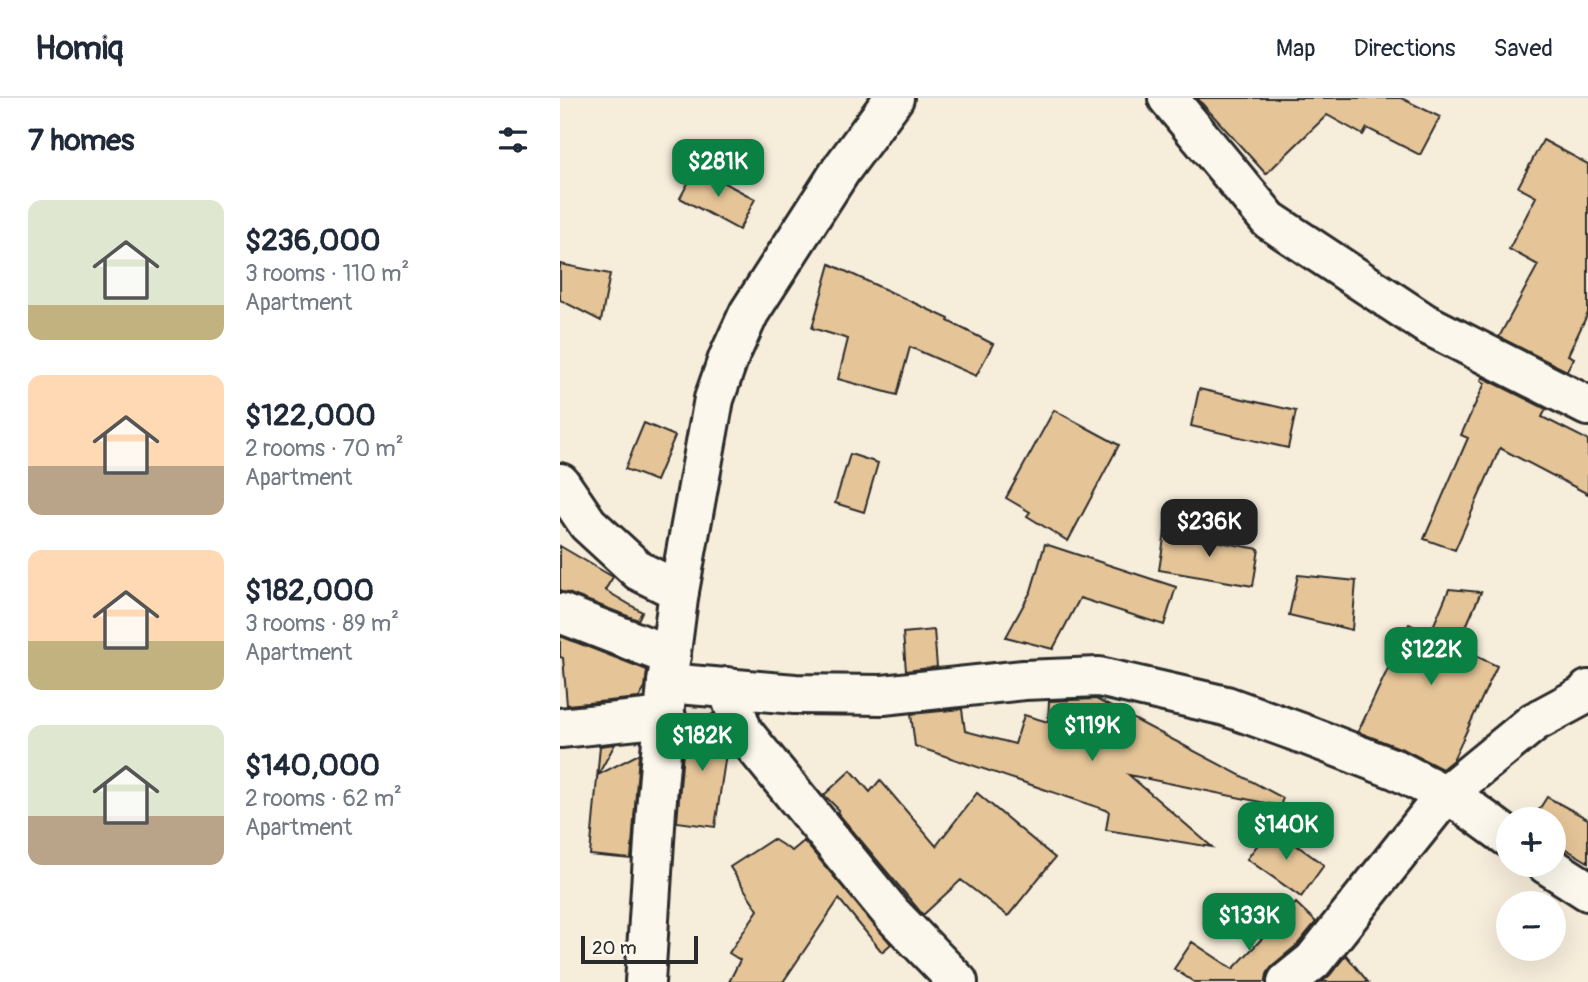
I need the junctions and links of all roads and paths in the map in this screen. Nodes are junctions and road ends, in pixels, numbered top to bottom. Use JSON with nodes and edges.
{"nodes":[{"id":1,"x":894,"y":98,"type":"edge"},
{"id":2,"x":1168,"y":98,"type":"edge"},
{"id":3,"x":1588,"y":406,"type":"edge"},
{"id":4,"x":560,"y":483,"type":"edge"},
{"id":5,"x":679,"y":591,"type":"junction"},
{"id":6,"x":560,"y":613,"type":"edge"},
{"id":7,"x":668,"y":685,"type":"junction"},
{"id":8,"x":727,"y":687,"type":"junction"},
{"id":9,"x":1588,"y":690,"type":"edge"},
{"id":10,"x":560,"y":728,"type":"edge"},
{"id":11,"x":1445,"y":795,"type":"junction"},
{"id":12,"x":1496,"y":828,"type":"edge"},
{"id":13,"x":1566,"y":877,"type":"edge"},
{"id":14,"x":1588,"y":891,"type":"edge"},
{"id":15,"x":645,"y":982,"type":"edge"},
{"id":16,"x":958,"y":982,"type":"edge"},
{"id":17,"x":1287,"y":982,"type":"edge"}],
"edges":[{"from":1,"to":5,"type":"street"},
{"from":2,"to":3,"type":"street"},
{"from":4,"to":5,"type":"street"},
{"from":5,"to":7,"type":"street"},
{"from":6,"to":7,"type":"street"},
{"from":7,"to":8,"type":"street"},
{"from":7,"to":10,"type":"street"},
{"from":7,"to":15,"type":"street"},
{"from":8,"to":11,"type":"street"},
{"from":8,"to":16,"type":"street"},
{"from":9,"to":11,"type":"street"},
{"from":11,"to":12,"type":"street"},
{"from":11,"to":17,"type":"street"},
{"from":13,"to":14,"type":"street"}]}
